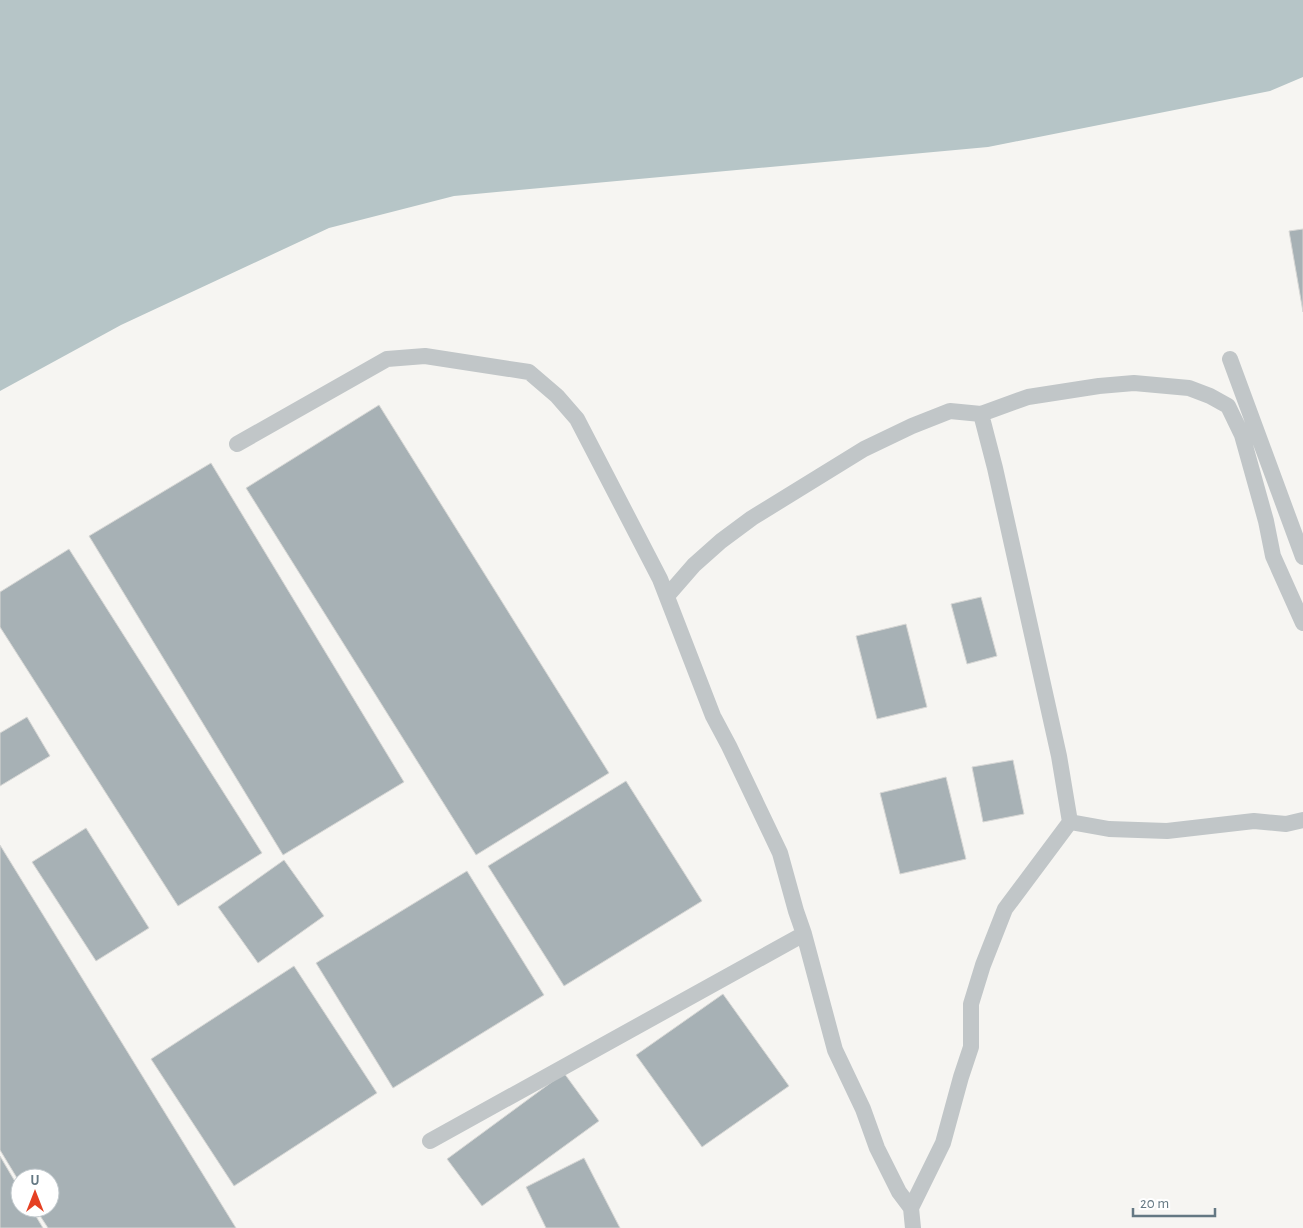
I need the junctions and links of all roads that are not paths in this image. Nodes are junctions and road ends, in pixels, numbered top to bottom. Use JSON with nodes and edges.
{"nodes":[{"id":1,"x":1230,"y":359,"type":"dead end"},
{"id":2,"x":981,"y":414,"type":"junction"},
{"id":3,"x":237,"y":444,"type":"dead end"},
{"id":4,"x":1303,"y":557,"type":"edge"},
{"id":5,"x":666,"y":596,"type":"junction"},
{"id":6,"x":1303,"y":623,"type":"edge"},
{"id":7,"x":1303,"y":820,"type":"edge"},
{"id":8,"x":1070,"y":822,"type":"junction"},
{"id":9,"x":804,"y":934,"type":"junction"},
{"id":10,"x":430,"y":1142,"type":"dead end"},
{"id":11,"x":911,"y":1208,"type":"junction"},
{"id":12,"x":913,"y":1228,"type":"edge"}],
"edges":[{"from":1,"to":4,"type":"lane"},
{"from":2,"to":5,"type":"lane"},
{"from":2,"to":6,"type":"lane"},
{"from":2,"to":8,"type":"lane"},
{"from":3,"to":5,"type":"lane"},
{"from":5,"to":9,"type":"lane"},
{"from":7,"to":8,"type":"lane"},
{"from":8,"to":11,"type":"lane"},
{"from":9,"to":10,"type":"lane"},
{"from":9,"to":11,"type":"lane"},
{"from":11,"to":12,"type":"lane"}]}
